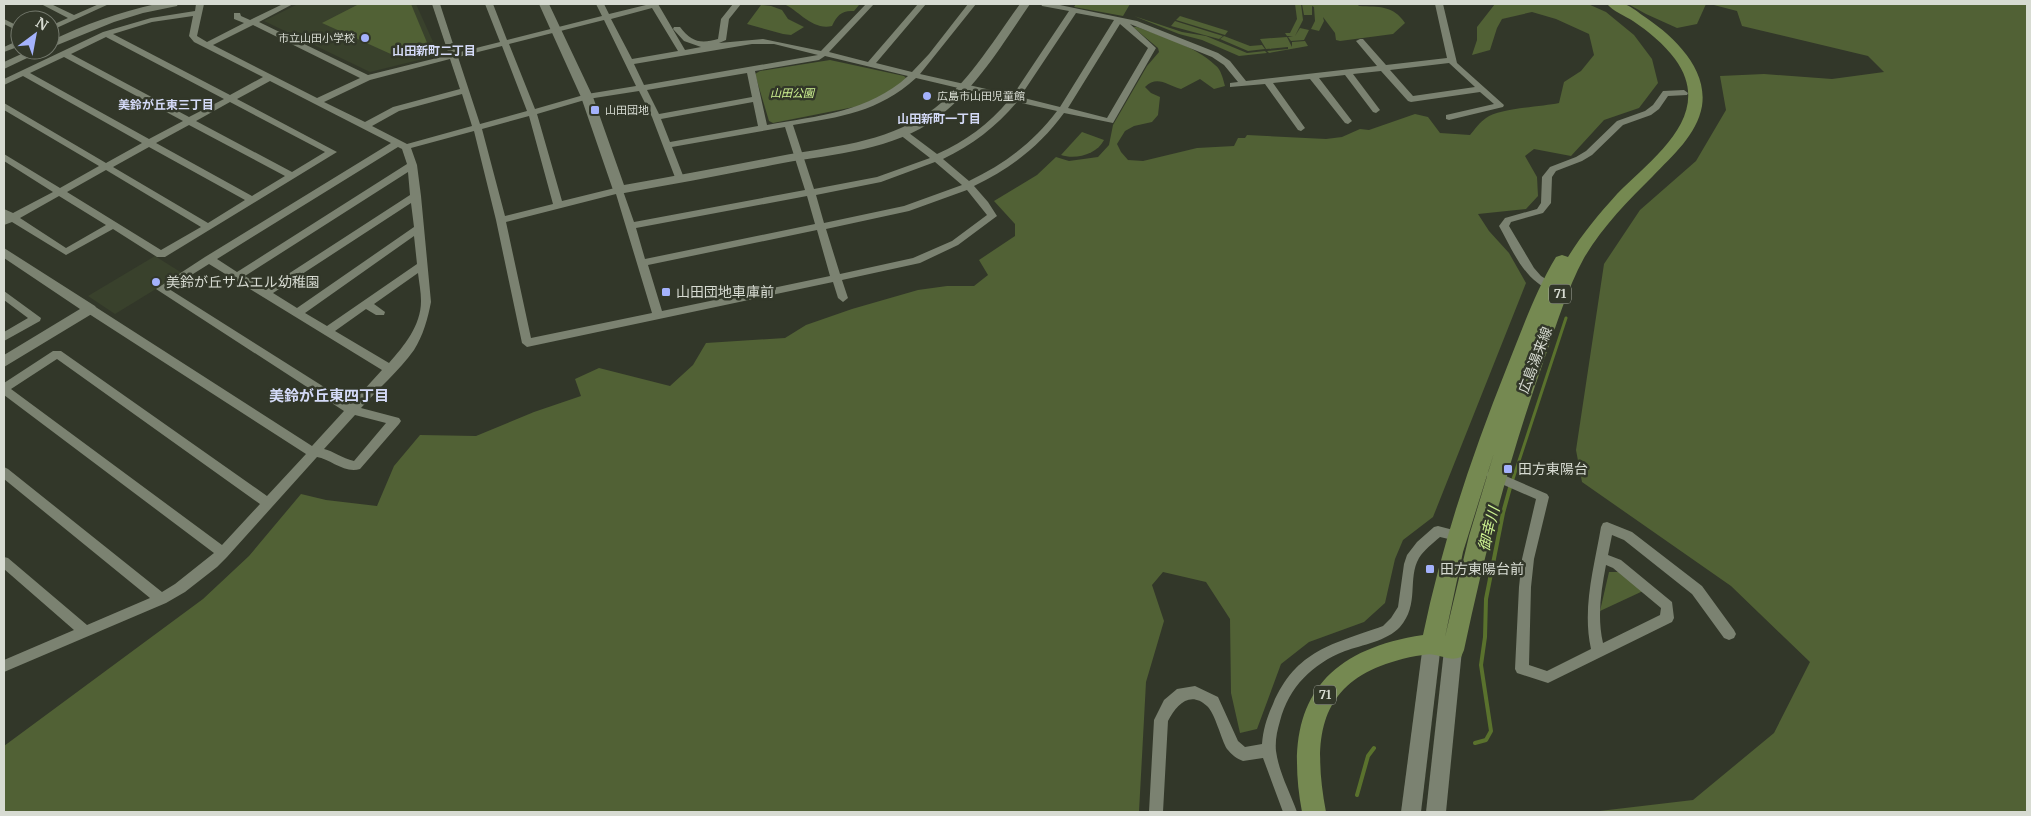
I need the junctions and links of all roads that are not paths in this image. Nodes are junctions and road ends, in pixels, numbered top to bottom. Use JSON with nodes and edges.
{"nodes":[{"id":1,"x":45,"y":4,"type":"edge"},
{"id":2,"x":105,"y":4,"type":"edge"},
{"id":3,"x":173,"y":4,"type":"edge"},
{"id":4,"x":289,"y":4,"type":"edge"},
{"id":5,"x":436,"y":4,"type":"edge"},
{"id":6,"x":489,"y":4,"type":"edge"},
{"id":7,"x":544,"y":4,"type":"edge"},
{"id":8,"x":600,"y":4,"type":"edge"},
{"id":9,"x":655,"y":4,"type":"edge"},
{"id":10,"x":737,"y":4,"type":"edge"},
{"id":11,"x":870,"y":4,"type":"edge"},
{"id":12,"x":922,"y":4,"type":"edge"},
{"id":13,"x":972,"y":4,"type":"edge"},
{"id":14,"x":1025,"y":4,"type":"edge"},
{"id":15,"x":1045,"y":4,"type":"edge"},
{"id":16,"x":1439,"y":4,"type":"edge"},
{"id":17,"x":1603,"y":4,"type":"edge"},
{"id":18,"x":1614,"y":4,"type":"edge"},
{"id":19,"x":199,"y":9,"type":"edge"},
{"id":20,"x":1074,"y":10,"type":"junction"},
{"id":21,"x":237,"y":15,"type":"dead end"},
{"id":22,"x":607,"y":17,"type":"junction"},
{"id":23,"x":74,"y":18,"type":"junction"},
{"id":24,"x":1119,"y":19,"type":"junction"},
{"id":25,"x":251,"y":23,"type":"junction"},
{"id":26,"x":60,"y":24,"type":"edge"},
{"id":27,"x":556,"y":29,"type":"junction"},
{"id":28,"x":669,"y":29,"type":"junction"},
{"id":29,"x":106,"y":34,"type":"junction"},
{"id":30,"x":60,"y":41,"type":"edge"},
{"id":31,"x":1360,"y":41,"type":"dead end"},
{"id":32,"x":505,"y":42,"type":"junction"},
{"id":33,"x":207,"y":45,"type":"junction"},
{"id":34,"x":683,"y":53,"type":"junction"},
{"id":35,"x":65,"y":54,"type":"junction"},
{"id":36,"x":824,"y":54,"type":"junction"},
{"id":37,"x":454,"y":56,"type":"junction"},
{"id":38,"x":17,"y":60,"type":"edge"},
{"id":39,"x":1452,"y":60,"type":"junction"},
{"id":40,"x":631,"y":62,"type":"junction"},
{"id":41,"x":871,"y":64,"type":"junction"},
{"id":42,"x":4,"y":66,"type":"edge"},
{"id":43,"x":1383,"y":68,"type":"junction"},
{"id":44,"x":751,"y":70,"type":"junction"},
{"id":45,"x":1346,"y":71,"type":"junction"},
{"id":46,"x":23,"y":73,"type":"junction"},
{"id":47,"x":1312,"y":75,"type":"junction"},
{"id":48,"x":915,"y":76,"type":"junction"},
{"id":49,"x":270,"y":77,"type":"junction"},
{"id":50,"x":367,"y":78,"type":"junction"},
{"id":51,"x":1267,"y":80,"type":"junction"},
{"id":52,"x":4,"y":82,"type":"edge"},
{"id":53,"x":963,"y":87,"type":"junction"},
{"id":54,"x":642,"y":88,"type":"junction"},
{"id":55,"x":465,"y":90,"type":"junction"},
{"id":56,"x":1482,"y":90,"type":"junction"},
{"id":57,"x":1684,"y":93,"type":"junction"},
{"id":58,"x":587,"y":97,"type":"junction"},
{"id":59,"x":757,"y":98,"type":"junction"},
{"id":60,"x":1015,"y":98,"type":"junction"},
{"id":61,"x":230,"y":100,"type":"junction"},
{"id":62,"x":318,"y":101,"type":"junction"},
{"id":63,"x":4,"y":106,"type":"edge"},
{"id":64,"x":1062,"y":110,"type":"junction"},
{"id":65,"x":1376,"y":110,"type":"dead end"},
{"id":66,"x":532,"y":112,"type":"junction"},
{"id":67,"x":656,"y":117,"type":"junction"},
{"id":68,"x":1449,"y":117,"type":"dead end"},
{"id":69,"x":190,"y":121,"type":"junction"},
{"id":70,"x":1348,"y":121,"type":"dead end"},
{"id":71,"x":788,"y":124,"type":"junction"},
{"id":72,"x":365,"y":126,"type":"junction"},
{"id":73,"x":477,"y":127,"type":"junction"},
{"id":74,"x":763,"y":127,"type":"junction"},
{"id":75,"x":1301,"y":128,"type":"dead end"},
{"id":76,"x":902,"y":132,"type":"junction"},
{"id":77,"x":149,"y":143,"type":"junction"},
{"id":78,"x":402,"y":145,"type":"junction"},
{"id":79,"x":668,"y":145,"type":"junction"},
{"id":80,"x":800,"y":156,"type":"junction"},
{"id":81,"x":4,"y":157,"type":"edge"},
{"id":82,"x":935,"y":159,"type":"junction"},
{"id":83,"x":412,"y":165,"type":"junction"},
{"id":84,"x":106,"y":167,"type":"junction"},
{"id":85,"x":292,"y":176,"type":"junction"},
{"id":86,"x":679,"y":178,"type":"junction"},
{"id":87,"x":967,"y":185,"type":"junction"},
{"id":88,"x":619,"y":190,"type":"junction"},
{"id":89,"x":60,"y":192,"type":"junction"},
{"id":90,"x":809,"y":193,"type":"junction"},
{"id":91,"x":416,"y":196,"type":"junction"},
{"id":92,"x":252,"y":200,"type":"junction"},
{"id":93,"x":558,"y":205,"type":"junction"},
{"id":94,"x":7,"y":217,"type":"edge"},
{"id":95,"x":501,"y":220,"type":"junction"},
{"id":96,"x":113,"y":225,"type":"junction"},
{"id":97,"x":630,"y":226,"type":"junction"},
{"id":98,"x":208,"y":227,"type":"junction"},
{"id":99,"x":820,"y":228,"type":"junction"},
{"id":100,"x":418,"y":229,"type":"junction"},
{"id":101,"x":4,"y":252,"type":"edge"},
{"id":102,"x":209,"y":259,"type":"junction"},
{"id":103,"x":642,"y":263,"type":"junction"},
{"id":104,"x":422,"y":265,"type":"junction"},
{"id":105,"x":238,"y":276,"type":"junction"},
{"id":106,"x":836,"y":279,"type":"junction"},
{"id":107,"x":1555,"y":288,"type":"junction"},
{"id":108,"x":266,"y":293,"type":"junction"},
{"id":109,"x":4,"y":295,"type":"edge"},
{"id":110,"x":843,"y":298,"type":"dead end"},
{"id":111,"x":366,"y":304,"type":"junction"},
{"id":112,"x":90,"y":310,"type":"junction"},
{"id":113,"x":298,"y":312,"type":"junction"},
{"id":114,"x":380,"y":312,"type":"dead end"},
{"id":115,"x":658,"y":315,"type":"junction"},
{"id":116,"x":329,"y":330,"type":"junction"},
{"id":117,"x":4,"y":337,"type":"edge"},
{"id":118,"x":4,"y":362,"type":"edge"},
{"id":119,"x":389,"y":369,"type":"junction"},
{"id":120,"x":4,"y":389,"type":"edge"},
{"id":121,"x":351,"y":410,"type":"junction"},
{"id":122,"x":312,"y":452,"type":"junction"},
{"id":123,"x":1477,"y":469,"type":"junction"},
{"id":124,"x":4,"y":472,"type":"edge"},
{"id":125,"x":1495,"y":476,"type":"junction"},
{"id":126,"x":268,"y":503,"type":"junction"},
{"id":127,"x":1456,"y":536,"type":"junction"},
{"id":128,"x":223,"y":553,"type":"junction"},
{"id":129,"x":1602,"y":558,"type":"junction"},
{"id":130,"x":4,"y":562,"type":"edge"},
{"id":131,"x":161,"y":599,"type":"junction"},
{"id":132,"x":86,"y":632,"type":"junction"},
{"id":133,"x":1729,"y":634,"type":"dead end"},
{"id":134,"x":1442,"y":647,"type":"junction"},
{"id":135,"x":1598,"y":651,"type":"junction"},
{"id":136,"x":4,"y":666,"type":"edge"},
{"id":137,"x":1268,"y":750,"type":"junction"},
{"id":138,"x":1156,"y":812,"type":"edge"},
{"id":139,"x":1290,"y":812,"type":"edge"},
{"id":140,"x":1314,"y":812,"type":"edge"},
{"id":141,"x":1411,"y":812,"type":"edge"},
{"id":142,"x":1436,"y":812,"type":"edge"}],
"edges":[{"from":1,"to":23,"type":"street"},
{"from":2,"to":23,"type":"street"},
{"from":3,"to":30,"type":"street"},
{"from":4,"to":25,"type":"street"},
{"from":5,"to":37,"type":"street"},
{"from":6,"to":32,"type":"street"},
{"from":7,"to":27,"type":"street"},
{"from":8,"to":22,"type":"street"},
{"from":9,"to":22,"type":"street"},
{"from":9,"to":28,"type":"street"},
{"from":10,"to":28,"type":"street"},
{"from":11,"to":36,"type":"street"},
{"from":12,"to":41,"type":"street"},
{"from":13,"to":48,"type":"street"},
{"from":14,"to":53,"type":"street"},
{"from":15,"to":20,"type":"street"},
{"from":16,"to":39,"type":"street"},
{"from":17,"to":57,"type":"main road","name":"広島湯来線","number":"71"},
{"from":18,"to":107,"type":"main road","name":"広島湯来線","number":"71"},
{"from":19,"to":29,"type":"street"},
{"from":19,"to":33,"type":"street"},
{"from":20,"to":24,"type":"street"},
{"from":20,"to":60,"type":"street"},
{"from":21,"to":25,"type":"street"},
{"from":22,"to":27,"type":"street"},
{"from":22,"to":40,"type":"street"},
{"from":23,"to":26,"type":"street"},
{"from":24,"to":51,"type":"street"},
{"from":24,"to":64,"type":"street"},
{"from":24,"to":64,"type":"street"},
{"from":25,"to":33,"type":"street"},
{"from":25,"to":50,"type":"street"},
{"from":27,"to":32,"type":"street"},
{"from":27,"to":58,"type":"street"},
{"from":28,"to":34,"type":"street"},
{"from":29,"to":35,"type":"street"},
{"from":29,"to":61,"type":"street"},
{"from":31,"to":43,"type":"street"},
{"from":32,"to":37,"type":"street"},
{"from":32,"to":66,"type":"street"},
{"from":33,"to":49,"type":"street"},
{"from":34,"to":36,"type":"street"},
{"from":34,"to":40,"type":"street"},
{"from":35,"to":46,"type":"street"},
{"from":35,"to":69,"type":"street"},
{"from":36,"to":41,"type":"street"},
{"from":36,"to":44,"type":"street"},
{"from":37,"to":50,"type":"street"},
{"from":37,"to":55,"type":"street"},
{"from":38,"to":42,"type":"street"},
{"from":39,"to":43,"type":"street"},
{"from":39,"to":56,"type":"street"},
{"from":40,"to":54,"type":"street"},
{"from":41,"to":48,"type":"street"},
{"from":43,"to":45,"type":"street"},
{"from":43,"to":56,"type":"street"},
{"from":44,"to":54,"type":"street"},
{"from":44,"to":59,"type":"street"},
{"from":45,"to":47,"type":"street"},
{"from":45,"to":65,"type":"street"},
{"from":46,"to":52,"type":"street"},
{"from":46,"to":77,"type":"street"},
{"from":47,"to":51,"type":"street"},
{"from":47,"to":70,"type":"street"},
{"from":48,"to":53,"type":"street"},
{"from":48,"to":71,"type":"street"},
{"from":49,"to":61,"type":"street"},
{"from":49,"to":62,"type":"street"},
{"from":50,"to":62,"type":"street"},
{"from":51,"to":75,"type":"street"},
{"from":53,"to":60,"type":"street"},
{"from":53,"to":76,"type":"street"},
{"from":54,"to":58,"type":"street"},
{"from":54,"to":67,"type":"street"},
{"from":55,"to":72,"type":"street"},
{"from":55,"to":73,"type":"street"},
{"from":56,"to":68,"type":"street"},
{"from":57,"to":107,"type":"main road","name":"広島湯来線","number":"71"},
{"from":57,"to":107,"type":"street"},
{"from":58,"to":66,"type":"street"},
{"from":58,"to":88,"type":"street"},
{"from":59,"to":67,"type":"street"},
{"from":59,"to":74,"type":"street"},
{"from":60,"to":64,"type":"street"},
{"from":60,"to":82,"type":"street"},
{"from":61,"to":69,"type":"street"},
{"from":61,"to":85,"type":"street"},
{"from":62,"to":72,"type":"street"},
{"from":63,"to":84,"type":"street"},
{"from":64,"to":87,"type":"street"},
{"from":66,"to":73,"type":"street"},
{"from":66,"to":93,"type":"street"},
{"from":67,"to":79,"type":"street"},
{"from":69,"to":77,"type":"street"},
{"from":69,"to":85,"type":"street"},
{"from":71,"to":74,"type":"street"},
{"from":71,"to":80,"type":"street"},
{"from":72,"to":78,"type":"street"},
{"from":73,"to":78,"type":"street"},
{"from":73,"to":95,"type":"street"},
{"from":74,"to":79,"type":"street"},
{"from":76,"to":80,"type":"street"},
{"from":76,"to":82,"type":"street"},
{"from":77,"to":84,"type":"street"},
{"from":77,"to":92,"type":"street"},
{"from":78,"to":83,"type":"street"},
{"from":78,"to":102,"type":"street"},
{"from":79,"to":86,"type":"street"},
{"from":80,"to":86,"type":"street"},
{"from":80,"to":90,"type":"street"},
{"from":81,"to":89,"type":"street"},
{"from":82,"to":87,"type":"street"},
{"from":82,"to":90,"type":"street"},
{"from":83,"to":91,"type":"street"},
{"from":83,"to":105,"type":"street"},
{"from":84,"to":89,"type":"street"},
{"from":84,"to":98,"type":"street"},
{"from":85,"to":92,"type":"street"},
{"from":86,"to":88,"type":"street"},
{"from":87,"to":99,"type":"street"},
{"from":87,"to":106,"type":"street"},
{"from":88,"to":93,"type":"street"},
{"from":88,"to":97,"type":"street"},
{"from":89,"to":94,"type":"street"},
{"from":89,"to":96,"type":"street"},
{"from":90,"to":97,"type":"street"},
{"from":90,"to":99,"type":"street"},
{"from":91,"to":100,"type":"street"},
{"from":91,"to":108,"type":"street"},
{"from":92,"to":98,"type":"street"},
{"from":93,"to":95,"type":"street"},
{"from":94,"to":96,"type":"street"},
{"from":95,"to":115,"type":"street"},
{"from":96,"to":98,"type":"street"},
{"from":97,"to":103,"type":"street"},
{"from":99,"to":103,"type":"street"},
{"from":99,"to":106,"type":"street"},
{"from":100,"to":104,"type":"street"},
{"from":100,"to":113,"type":"street"},
{"from":101,"to":112,"type":"street"},
{"from":102,"to":105,"type":"street"},
{"from":102,"to":121,"type":"street"},
{"from":103,"to":115,"type":"street"},
{"from":104,"to":111,"type":"street"},
{"from":104,"to":119,"type":"street"},
{"from":105,"to":108,"type":"street"},
{"from":106,"to":110,"type":"street"},
{"from":106,"to":115,"type":"street"},
{"from":107,"to":123,"type":"main road","name":"広島湯来線","number":"71"},
{"from":107,"to":125,"type":"main road","name":"広島湯来線","number":"71"},
{"from":108,"to":113,"type":"street"},
{"from":109,"to":117,"type":"street"},
{"from":111,"to":114,"type":"street"},
{"from":111,"to":116,"type":"street"},
{"from":112,"to":118,"type":"street"},
{"from":112,"to":122,"type":"street"},
{"from":113,"to":116,"type":"street"},
{"from":116,"to":119,"type":"street"},
{"from":119,"to":121,"type":"street"},
{"from":120,"to":126,"type":"street"},
{"from":120,"to":128,"type":"street"},
{"from":121,"to":122,"type":"street"},
{"from":121,"to":122,"type":"street"},
{"from":122,"to":126,"type":"street"},
{"from":123,"to":125,"type":"street"},
{"from":123,"to":127,"type":"main road","name":"広島湯来線","number":"71"},
{"from":124,"to":131,"type":"street"},
{"from":125,"to":134,"type":"main road","name":"広島湯来線","number":"71"},
{"from":125,"to":135,"type":"street"},
{"from":126,"to":128,"type":"street"},
{"from":127,"to":134,"type":"main road","name":"広島湯来線","number":"71"},
{"from":127,"to":137,"type":"street"},
{"from":128,"to":131,"type":"street"},
{"from":129,"to":133,"type":"street"},
{"from":129,"to":135,"type":"street"},
{"from":129,"to":135,"type":"street"},
{"from":130,"to":132,"type":"street"},
{"from":131,"to":132,"type":"street"},
{"from":132,"to":136,"type":"street"},
{"from":134,"to":140,"type":"main road","number":"71"},
{"from":134,"to":141,"type":"street"},
{"from":134,"to":142,"type":"street"},
{"from":137,"to":138,"type":"street"},
{"from":137,"to":139,"type":"street"}]}
